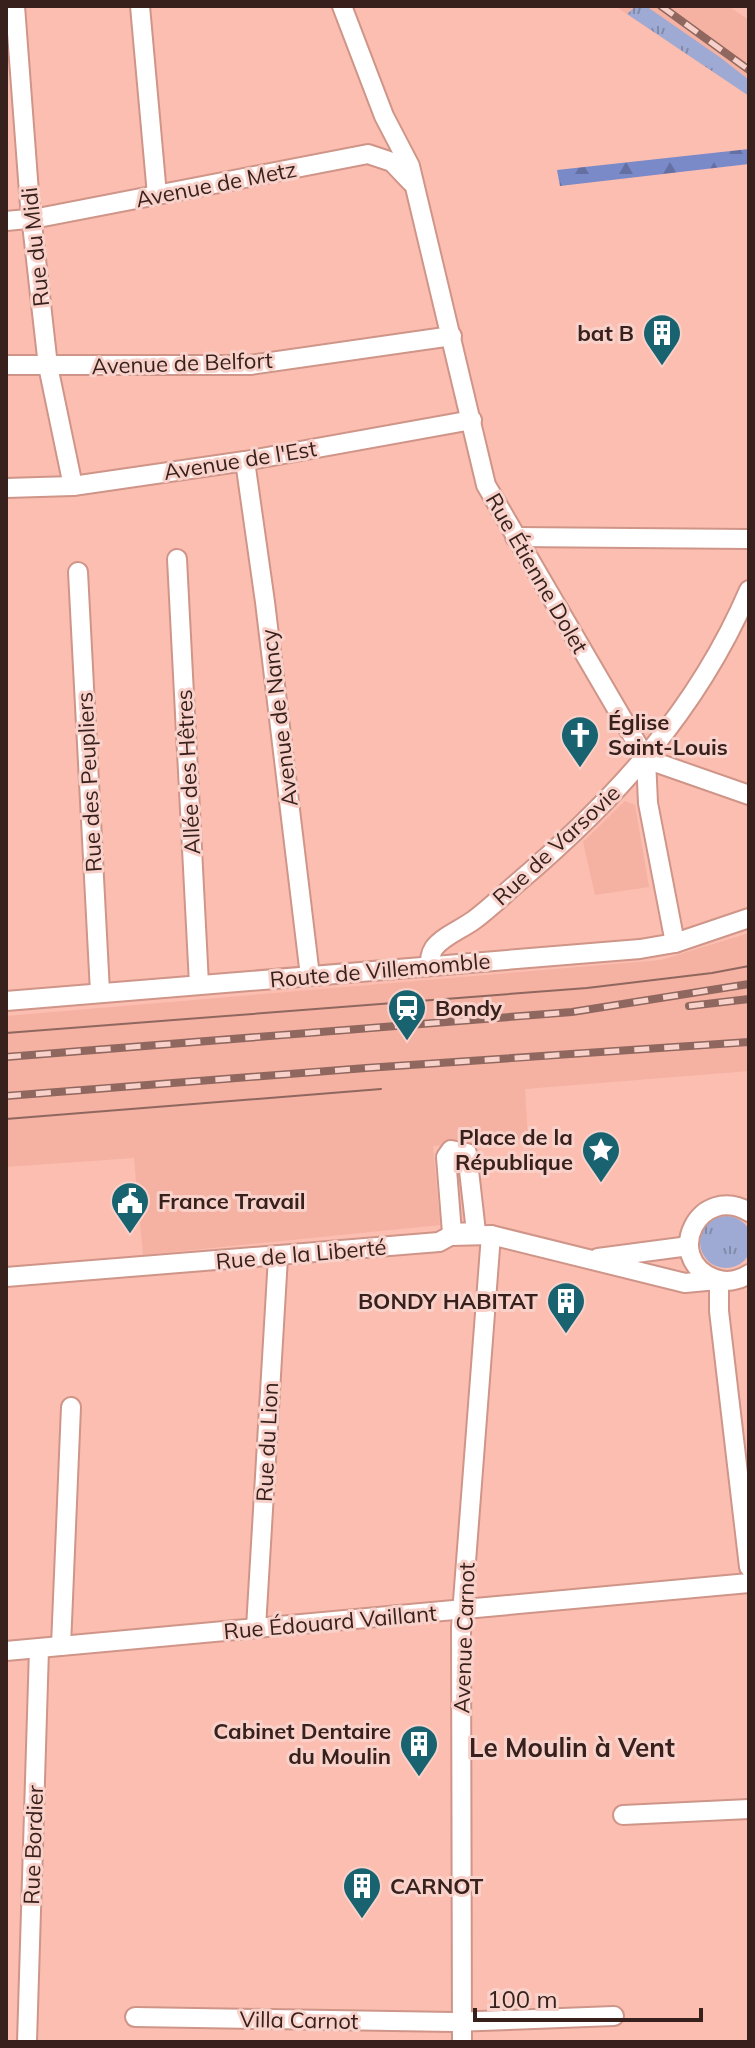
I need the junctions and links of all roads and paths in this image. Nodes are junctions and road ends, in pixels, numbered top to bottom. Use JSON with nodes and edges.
{"nodes":[{"id":1,"x":15,"y":6,"type":"edge"},
{"id":2,"x":140,"y":6,"type":"edge"},
{"id":3,"x":342,"y":6,"type":"edge"},
{"id":4,"x":415,"y":187,"type":"junction"},
{"id":5,"x":157,"y":195,"type":"junction"},
{"id":6,"x":31,"y":219,"type":"junction"},
{"id":7,"x":6,"y":221,"type":"edge"},
{"id":8,"x":452,"y":336,"type":"junction"},
{"id":9,"x":6,"y":365,"type":"edge"},
{"id":10,"x":48,"y":366,"type":"junction"},
{"id":11,"x":472,"y":420,"type":"junction"},
{"id":12,"x":245,"y":461,"type":"junction"},
{"id":13,"x":73,"y":486,"type":"junction"},
{"id":14,"x":6,"y":488,"type":"edge"},
{"id":15,"x":515,"y":537,"type":"junction"},
{"id":16,"x":749,"y":539,"type":"edge"},
{"id":17,"x":177,"y":559,"type":"dead end"},
{"id":18,"x":78,"y":572,"type":"dead end"},
{"id":19,"x":749,"y":590,"type":"edge"},
{"id":20,"x":646,"y":759,"type":"junction"},
{"id":21,"x":749,"y":795,"type":"edge"},
{"id":22,"x":749,"y":918,"type":"edge"},
{"id":23,"x":675,"y":943,"type":"junction"},
{"id":24,"x":430,"y":966,"type":"junction"},
{"id":25,"x":310,"y":976,"type":"junction"},
{"id":26,"x":199,"y":984,"type":"junction"},
{"id":27,"x":100,"y":992,"type":"junction"},
{"id":28,"x":6,"y":1001,"type":"edge"},
{"id":29,"x":749,"y":1212,"type":"edge"},
{"id":30,"x":482,"y":1234,"type":"junction"},
{"id":31,"x":450,"y":1236,"type":"junction"},
{"id":32,"x":689,"y":1246,"type":"junction"},
{"id":33,"x":278,"y":1257,"type":"junction"},
{"id":34,"x":591,"y":1259,"type":"junction"},
{"id":35,"x":749,"y":1274,"type":"edge"},
{"id":36,"x":6,"y":1277,"type":"edge"},
{"id":37,"x":718,"y":1280,"type":"junction"},
{"id":38,"x":71,"y":1407,"type":"dead end"},
{"id":39,"x":749,"y":1567,"type":"edge"},
{"id":40,"x":749,"y":1583,"type":"edge"},
{"id":41,"x":462,"y":1610,"type":"junction"},
{"id":42,"x":256,"y":1628,"type":"junction"},
{"id":43,"x":61,"y":1646,"type":"junction"},
{"id":44,"x":39,"y":1649,"type":"junction"},
{"id":45,"x":6,"y":1651,"type":"edge"},
{"id":46,"x":749,"y":1809,"type":"edge"},
{"id":47,"x":623,"y":1815,"type":"dead end"},
{"id":48,"x":614,"y":2016,"type":"dead end"},
{"id":49,"x":135,"y":2017,"type":"dead end"},
{"id":50,"x":462,"y":2020,"type":"junction"},
{"id":51,"x":27,"y":2042,"type":"edge"},
{"id":52,"x":462,"y":2042,"type":"edge"}],
"edges":[{"from":1,"to":6,"type":"street","name":"Rue du Midi"},
{"from":2,"to":5,"type":"street"},
{"from":3,"to":4,"type":"street","name":"Rue Étienne Dolet"},
{"from":4,"to":5,"type":"street","name":"Avenue de Metz"},
{"from":4,"to":8,"type":"street","name":"Rue Étienne Dolet"},
{"from":5,"to":6,"type":"street","name":"Avenue de Metz"},
{"from":6,"to":7,"type":"street","name":"Avenue de Metz"},
{"from":6,"to":10,"type":"street","name":"Rue du Midi"},
{"from":8,"to":10,"type":"street","name":"Avenue de Belfort"},
{"from":8,"to":11,"type":"street","name":"Rue Étienne Dolet"},
{"from":9,"to":10,"type":"street","name":"Avenue de Belfort"},
{"from":10,"to":13,"type":"street","name":"Rue du Midi"},
{"from":11,"to":12,"type":"street","name":"Avenue de l'Est"},
{"from":11,"to":15,"type":"street","name":"Rue Étienne Dolet"},
{"from":12,"to":13,"type":"street","name":"Avenue de l'Est"},
{"from":12,"to":25,"type":"street","name":"Avenue de Nancy"},
{"from":13,"to":14,"type":"street","name":"Avenue de l'Est"},
{"from":15,"to":16,"type":"street"},
{"from":15,"to":20,"type":"street","name":"Rue Étienne Dolet"},
{"from":17,"to":26,"type":"street","name":"Allée des Hêtres"},
{"from":18,"to":27,"type":"street","name":"Rue des Peupliers"},
{"from":19,"to":20,"type":"street","name":"Rue de Varsovie"},
{"from":20,"to":21,"type":"street"},
{"from":20,"to":23,"type":"street","name":"Rue Étienne Dolet"},
{"from":20,"to":24,"type":"street","name":"Rue de Varsovie"},
{"from":22,"to":23,"type":"street","name":"Route de Villemomble"},
{"from":23,"to":24,"type":"street","name":"Route de Villemomble"},
{"from":24,"to":25,"type":"street","name":"Route de Villemomble"},
{"from":25,"to":26,"type":"street","name":"Route de Villemomble"},
{"from":26,"to":27,"type":"street","name":"Route de Villemomble"},
{"from":27,"to":28,"type":"street","name":"Route de Villemomble"},
{"from":29,"to":32,"type":"street"},
{"from":30,"to":31,"type":"street","name":"Rue de la Liberté"},
{"from":30,"to":31,"type":"street","name":"Avenue Carnot"},
{"from":30,"to":34,"type":"street","name":"Rue de la Liberté"},
{"from":30,"to":41,"type":"street","name":"Avenue Carnot"},
{"from":31,"to":33,"type":"street","name":"Rue de la Liberté"},
{"from":32,"to":34,"type":"street","name":"Rue de la Liberté"},
{"from":32,"to":37,"type":"street"},
{"from":33,"to":36,"type":"street","name":"Rue de la Liberté"},
{"from":33,"to":42,"type":"street","name":"Rue du Lion"},
{"from":34,"to":37,"type":"street","name":"Rue de la Liberté"},
{"from":35,"to":37,"type":"street"},
{"from":37,"to":39,"type":"street"},
{"from":38,"to":43,"type":"street"},
{"from":40,"to":41,"type":"street","name":"Rue Édouard Vaillant"},
{"from":41,"to":42,"type":"street","name":"Rue Édouard Vaillant"},
{"from":41,"to":50,"type":"street","name":"Avenue Carnot"},
{"from":42,"to":43,"type":"street","name":"Rue Édouard Vaillant"},
{"from":43,"to":44,"type":"street","name":"Rue Édouard Vaillant"},
{"from":44,"to":45,"type":"street","name":"Rue Édouard Vaillant"},
{"from":44,"to":51,"type":"street","name":"Rue Bordier"},
{"from":46,"to":47,"type":"street"},
{"from":48,"to":50,"type":"street","name":"Villa Carnot"},
{"from":49,"to":50,"type":"street","name":"Villa Carnot"},
{"from":50,"to":52,"type":"street","name":"Avenue Carnot"}]}
